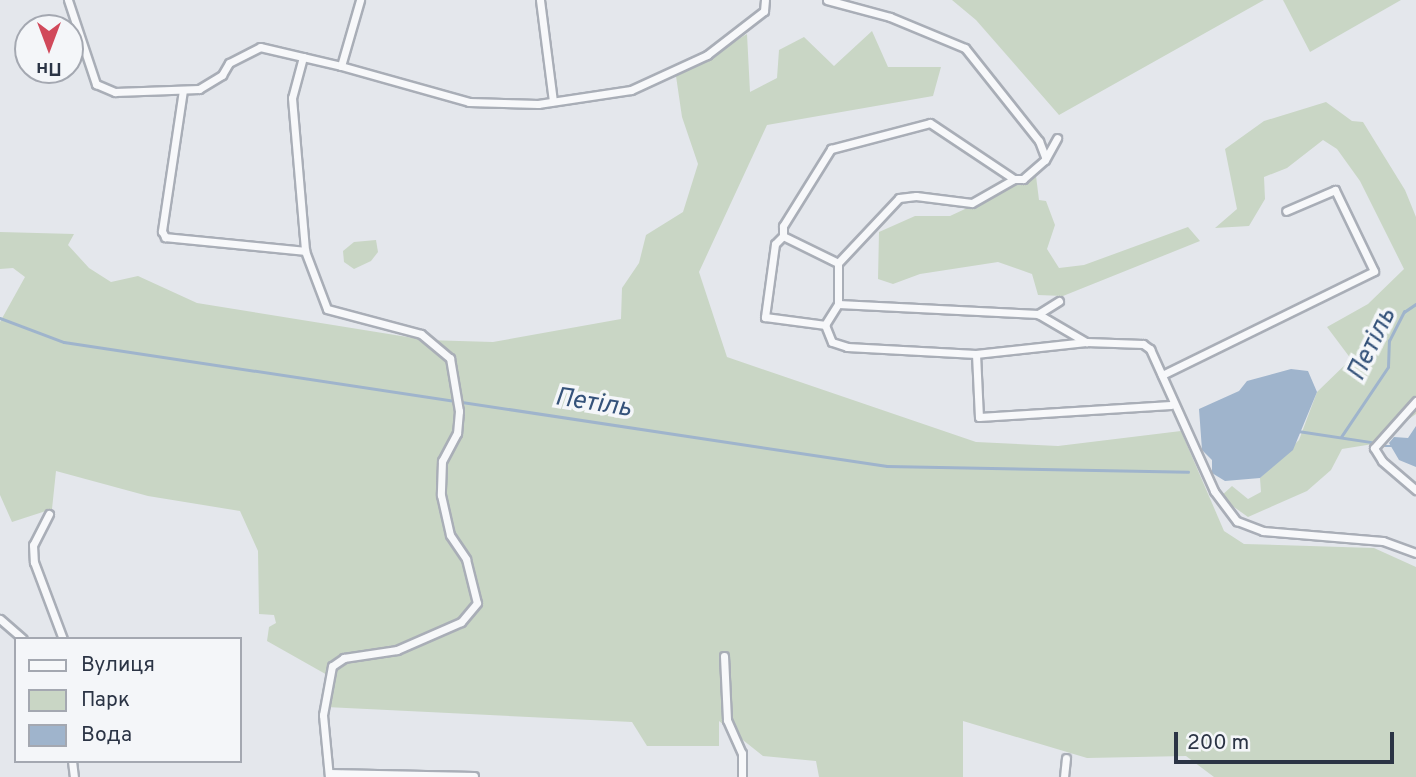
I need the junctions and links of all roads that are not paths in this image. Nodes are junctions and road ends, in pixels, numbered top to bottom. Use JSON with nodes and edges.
{"nodes":[{"id":1,"x":68,"y":0,"type":"edge"},
{"id":2,"x":360,"y":0,"type":"edge"},
{"id":3,"x":540,"y":0,"type":"edge"},
{"id":4,"x":765,"y":0,"type":"edge"},
{"id":5,"x":827,"y":0,"type":"edge"},
{"id":6,"x":303,"y":57,"type":"junction"},
{"id":7,"x":341,"y":66,"type":"junction"},
{"id":8,"x":183,"y":90,"type":"junction"},
{"id":9,"x":554,"y":101,"type":"junction"},
{"id":10,"x":1057,"y":138,"type":"dead end"},
{"id":11,"x":1045,"y":160,"type":"junction"},
{"id":12,"x":1014,"y":179,"type":"junction"},
{"id":13,"x":1286,"y":211,"type":"dead end"},
{"id":14,"x":783,"y":236,"type":"junction"},
{"id":15,"x":305,"y":251,"type":"junction"},
{"id":16,"x":838,"y":263,"type":"junction"},
{"id":17,"x":1059,"y":301,"type":"dead end"},
{"id":18,"x":838,"y":304,"type":"junction"},
{"id":19,"x":1038,"y":314,"type":"junction"},
{"id":20,"x":825,"y":325,"type":"junction"},
{"id":21,"x":1086,"y":342,"type":"junction"},
{"id":22,"x":976,"y":354,"type":"junction"},
{"id":23,"x":1161,"y":375,"type":"junction"},
{"id":24,"x":1416,"y":401,"type":"edge"},
{"id":25,"x":1171,"y":405,"type":"junction"},
{"id":26,"x":1416,"y":490,"type":"edge"},
{"id":27,"x":49,"y":514,"type":"dead end"},
{"id":28,"x":1416,"y":556,"type":"edge"},
{"id":29,"x":0,"y":619,"type":"edge"},
{"id":30,"x":21,"y":637,"type":"edge"},
{"id":31,"x":62,"y":637,"type":"edge"},
{"id":32,"x":724,"y":656,"type":"dead end"},
{"id":33,"x":1066,"y":758,"type":"dead end"},
{"id":34,"x":329,"y":775,"type":"edge"},
{"id":35,"x":474,"y":776,"type":"edge"},
{"id":36,"x":742,"y":777,"type":"edge"},
{"id":37,"x":1064,"y":777,"type":"edge"}],
"edges":[{"from":1,"to":8,"type":"street"},
{"from":2,"to":7,"type":"street"},
{"from":3,"to":9,"type":"street"},
{"from":4,"to":9,"type":"street"},
{"from":5,"to":11,"type":"street"},
{"from":6,"to":7,"type":"street"},
{"from":6,"to":8,"type":"street"},
{"from":6,"to":15,"type":"street"},
{"from":7,"to":9,"type":"street"},
{"from":8,"to":15,"type":"street"},
{"from":10,"to":11,"type":"street"},
{"from":11,"to":12,"type":"street"},
{"from":12,"to":14,"type":"street"},
{"from":12,"to":16,"type":"street"},
{"from":13,"to":23,"type":"street"},
{"from":14,"to":16,"type":"street"},
{"from":14,"to":20,"type":"street"},
{"from":15,"to":34,"type":"street"},
{"from":16,"to":18,"type":"street"},
{"from":17,"to":19,"type":"street"},
{"from":18,"to":19,"type":"street"},
{"from":18,"to":20,"type":"street"},
{"from":19,"to":21,"type":"street"},
{"from":20,"to":22,"type":"street"},
{"from":21,"to":22,"type":"street"},
{"from":21,"to":23,"type":"street"},
{"from":22,"to":25,"type":"street"},
{"from":23,"to":25,"type":"street"},
{"from":24,"to":26,"type":"street"},
{"from":25,"to":28,"type":"street"},
{"from":27,"to":31,"type":"street"},
{"from":29,"to":30,"type":"street"},
{"from":32,"to":36,"type":"street"},
{"from":33,"to":37,"type":"street"},
{"from":34,"to":35,"type":"street"}]}
